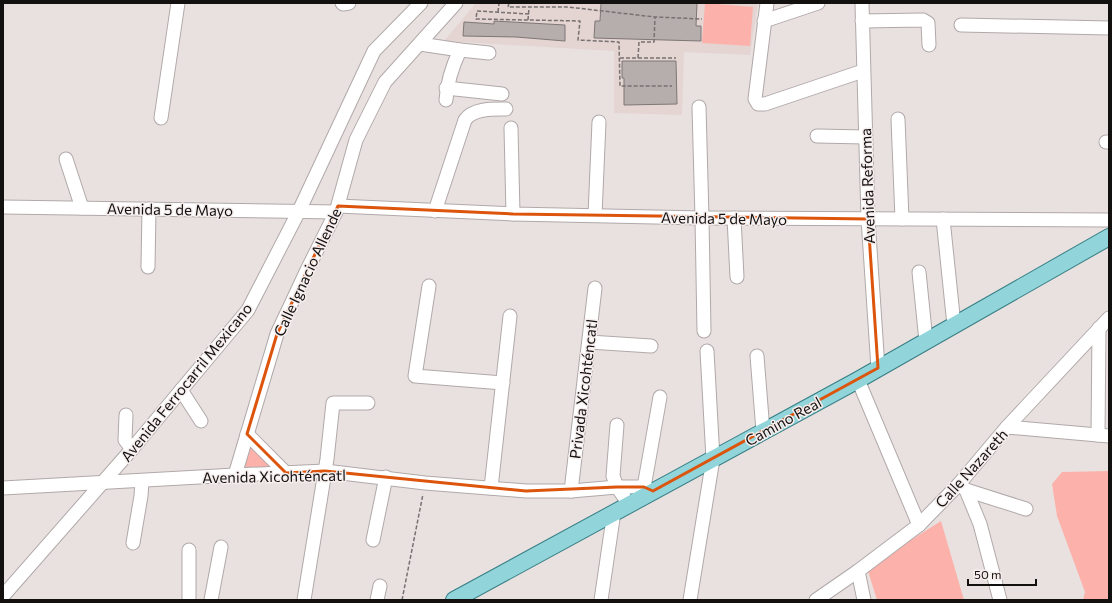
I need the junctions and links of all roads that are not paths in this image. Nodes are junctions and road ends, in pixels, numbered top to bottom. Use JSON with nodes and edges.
{"nodes":[{"id":1,"x":178,"y":3,"type":"edge"},
{"id":2,"x":421,"y":3,"type":"edge"},
{"id":3,"x":456,"y":3,"type":"edge"},
{"id":4,"x":767,"y":3,"type":"edge"},
{"id":5,"x":818,"y":3,"type":"edge"},
{"id":6,"x":862,"y":3,"type":"edge"},
{"id":7,"x":764,"y":20,"type":"junction"},
{"id":8,"x":862,"y":21,"type":"junction"},
{"id":9,"x":961,"y":25,"type":"dead end"},
{"id":10,"x":1109,"y":28,"type":"edge"},
{"id":11,"x":420,"y":44,"type":"junction"},
{"id":12,"x":929,"y":45,"type":"dead end"},
{"id":13,"x":460,"y":50,"type":"junction"},
{"id":14,"x":489,"y":53,"type":"dead end"},
{"id":15,"x":863,"y":71,"type":"junction"},
{"id":16,"x":502,"y":94,"type":"dead end"},
{"id":17,"x":699,"y":107,"type":"dead end"},
{"id":18,"x":506,"y":109,"type":"dead end"},
{"id":19,"x":161,"y":118,"type":"dead end"},
{"id":20,"x":898,"y":119,"type":"dead end"},
{"id":21,"x":599,"y":122,"type":"dead end"},
{"id":22,"x":511,"y":128,"type":"dead end"},
{"id":23,"x":817,"y":136,"type":"dead end"},
{"id":24,"x":865,"y":137,"type":"junction"},
{"id":25,"x":66,"y":159,"type":"dead end"},
{"id":26,"x":3,"y":207,"type":"edge"},
{"id":27,"x":82,"y":208,"type":"junction"},
{"id":28,"x":149,"y":209,"type":"junction"},
{"id":29,"x":337,"y":209,"type":"junction"},
{"id":30,"x":299,"y":211,"type":"junction"},
{"id":31,"x":435,"y":211,"type":"junction"},
{"id":32,"x":513,"y":214,"type":"junction"},
{"id":33,"x":595,"y":215,"type":"junction"},
{"id":34,"x":702,"y":218,"type":"junction"},
{"id":35,"x":734,"y":218,"type":"junction"},
{"id":36,"x":868,"y":219,"type":"junction"},
{"id":37,"x":902,"y":219,"type":"junction"},
{"id":38,"x":943,"y":219,"type":"junction"},
{"id":39,"x":1109,"y":220,"type":"edge"},
{"id":40,"x":1109,"y":237,"type":"edge"},
{"id":41,"x":148,"y":267,"type":"dead end"},
{"id":42,"x":919,"y":272,"type":"dead end"},
{"id":43,"x":737,"y":277,"type":"dead end"},
{"id":44,"x":429,"y":286,"type":"dead end"},
{"id":45,"x":595,"y":288,"type":"dead end"},
{"id":46,"x":510,"y":316,"type":"dead end"},
{"id":47,"x":1109,"y":318,"type":"edge"},
{"id":48,"x":954,"y":325,"type":"junction"},
{"id":49,"x":1099,"y":328,"type":"junction"},
{"id":50,"x":704,"y":331,"type":"dead end"},
{"id":51,"x":926,"y":340,"type":"junction"},
{"id":52,"x":589,"y":342,"type":"junction"},
{"id":53,"x":651,"y":346,"type":"dead end"},
{"id":54,"x":707,"y":351,"type":"dead end"},
{"id":55,"x":758,"y":356,"type":"dead end"},
{"id":56,"x":878,"y":368,"type":"junction"},
{"id":57,"x":858,"y":380,"type":"junction"},
{"id":58,"x":503,"y":383,"type":"junction"},
{"id":59,"x":181,"y":390,"type":"junction"},
{"id":60,"x":660,"y":397,"type":"dead end"},
{"id":61,"x":368,"y":403,"type":"dead end"},
{"id":62,"x":126,"y":415,"type":"dead end"},
{"id":63,"x":201,"y":421,"type":"dead end"},
{"id":64,"x":617,"y":425,"type":"dead end"},
{"id":65,"x":1007,"y":427,"type":"junction"},
{"id":66,"x":763,"y":431,"type":"junction"},
{"id":67,"x":247,"y":434,"type":"junction"},
{"id":68,"x":1103,"y":436,"type":"edge"},
{"id":69,"x":132,"y":449,"type":"junction"},
{"id":70,"x":713,"y":459,"type":"junction"},
{"id":71,"x":325,"y":471,"type":"junction"},
{"id":72,"x":286,"y":473,"type":"junction"},
{"id":73,"x":235,"y":475,"type":"junction"},
{"id":74,"x":386,"y":478,"type":"junction"},
{"id":75,"x":142,"y":481,"type":"junction"},
{"id":76,"x":102,"y":483,"type":"junction"},
{"id":77,"x":617,"y":487,"type":"junction"},
{"id":78,"x":962,"y":487,"type":"junction"},
{"id":79,"x":3,"y":488,"type":"edge"},
{"id":80,"x":491,"y":488,"type":"junction"},
{"id":81,"x":649,"y":489,"type":"junction"},
{"id":82,"x":570,"y":491,"type":"junction"},
{"id":83,"x":629,"y":504,"type":"junction"},
{"id":84,"x":1026,"y":509,"type":"dead end"},
{"id":85,"x":614,"y":512,"type":"junction"},
{"id":86,"x":919,"y":525,"type":"junction"},
{"id":87,"x":374,"y":540,"type":"dead end"},
{"id":88,"x":133,"y":543,"type":"dead end"},
{"id":89,"x":221,"y":547,"type":"dead end"},
{"id":90,"x":189,"y":550,"type":"dead end"},
{"id":91,"x":858,"y":571,"type":"junction"},
{"id":92,"x":380,"y":586,"type":"dead end"},
{"id":93,"x":3,"y":596,"type":"edge"},
{"id":94,"x":189,"y":600,"type":"edge"},
{"id":95,"x":211,"y":600,"type":"edge"},
{"id":96,"x":304,"y":600,"type":"edge"},
{"id":97,"x":377,"y":600,"type":"edge"},
{"id":98,"x":454,"y":600,"type":"edge"},
{"id":99,"x":601,"y":600,"type":"edge"},
{"id":100,"x":690,"y":600,"type":"edge"},
{"id":101,"x":816,"y":600,"type":"edge"},
{"id":102,"x":864,"y":600,"type":"edge"},
{"id":103,"x":1000,"y":600,"type":"edge"}],
"edges":[{"from":1,"to":19,"type":"street"},
{"from":2,"to":30,"type":"street","name":"Avenida Ferrocarril Mexicano"},
{"from":3,"to":11,"type":"street","name":"Calle Ignacio Allende"},
{"from":4,"to":7,"type":"street"},
{"from":5,"to":7,"type":"street"},
{"from":6,"to":8,"type":"street","name":"Avenida Reforma"},
{"from":7,"to":15,"type":"street"},
{"from":8,"to":12,"type":"street"},
{"from":8,"to":15,"type":"street","name":"Avenida Reforma"},
{"from":9,"to":10,"type":"street"},
{"from":11,"to":13,"type":"street"},
{"from":11,"to":29,"type":"street","name":"Calle Ignacio Allende"},
{"from":13,"to":14,"type":"street"},
{"from":13,"to":16,"type":"street"},
{"from":15,"to":24,"type":"street","name":"Avenida Reforma"},
{"from":17,"to":34,"type":"street"},
{"from":18,"to":31,"type":"street"},
{"from":20,"to":37,"type":"street"},
{"from":21,"to":33,"type":"street"},
{"from":22,"to":32,"type":"street"},
{"from":23,"to":24,"type":"street"},
{"from":24,"to":36,"type":"street","name":"Avenida Reforma"},
{"from":25,"to":27,"type":"street"},
{"from":26,"to":27,"type":"street","name":"Avenida 5 de Mayo"},
{"from":27,"to":28,"type":"street","name":"Avenida 5 de Mayo"},
{"from":28,"to":30,"type":"street","name":"Avenida 5 de Mayo"},
{"from":28,"to":41,"type":"street"},
{"from":29,"to":30,"type":"street","name":"Avenida 5 de Mayo"},
{"from":29,"to":31,"type":"street","name":"Avenida 5 de Mayo"},
{"from":29,"to":67,"type":"street","name":"Calle Ignacio Allende"},
{"from":30,"to":59,"type":"street","name":"Avenida Ferrocarril Mexicano"},
{"from":31,"to":32,"type":"street","name":"Avenida 5 de Mayo"},
{"from":32,"to":33,"type":"street","name":"Avenida 5 de Mayo"},
{"from":33,"to":34,"type":"street","name":"Avenida 5 de Mayo"},
{"from":34,"to":35,"type":"street","name":"Avenida 5 de Mayo"},
{"from":34,"to":50,"type":"street"},
{"from":35,"to":36,"type":"street","name":"Avenida 5 de Mayo"},
{"from":35,"to":43,"type":"street"},
{"from":36,"to":37,"type":"street","name":"Avenida 5 de Mayo"},
{"from":36,"to":56,"type":"street","name":"Avenida Reforma"},
{"from":37,"to":38,"type":"street","name":"Avenida 5 de Mayo"},
{"from":38,"to":39,"type":"street","name":"Avenida 5 de Mayo"},
{"from":38,"to":48,"type":"street"},
{"from":40,"to":48,"type":"main road","name":"Camino Real"},
{"from":42,"to":51,"type":"street"},
{"from":44,"to":58,"type":"street"},
{"from":45,"to":52,"type":"street","name":"Privada Xicohténcatl"},
{"from":46,"to":58,"type":"street"},
{"from":47,"to":49,"type":"street","name":"Calle Nazareth"},
{"from":48,"to":51,"type":"main road","name":"Camino Real"},
{"from":49,"to":65,"type":"street","name":"Calle Nazareth"},
{"from":49,"to":68,"type":"street"},
{"from":51,"to":56,"type":"main road","name":"Camino Real"},
{"from":52,"to":53,"type":"street"},
{"from":52,"to":82,"type":"street","name":"Privada Xicohténcatl"},
{"from":54,"to":70,"type":"street"},
{"from":55,"to":66,"type":"street"},
{"from":56,"to":57,"type":"main road","name":"Camino Real"},
{"from":57,"to":66,"type":"main road","name":"Camino Real"},
{"from":57,"to":86,"type":"street"},
{"from":58,"to":80,"type":"street"},
{"from":59,"to":63,"type":"street"},
{"from":59,"to":69,"type":"street","name":"Avenida Ferrocarril Mexicano"},
{"from":60,"to":81,"type":"street"},
{"from":61,"to":71,"type":"street"},
{"from":62,"to":69,"type":"street"},
{"from":64,"to":77,"type":"street"},
{"from":65,"to":68,"type":"street"},
{"from":65,"to":78,"type":"street","name":"Calle Nazareth"},
{"from":66,"to":70,"type":"main road","name":"Camino Real"},
{"from":67,"to":72,"type":"street"},
{"from":67,"to":73,"type":"street","name":"Calle Ignacio Allende"},
{"from":69,"to":76,"type":"street","name":"Avenida Ferrocarril Mexicano"},
{"from":70,"to":81,"type":"main road","name":"Camino Real"},
{"from":70,"to":100,"type":"street"},
{"from":71,"to":72,"type":"street","name":"Avenida Xicohténcatl"},
{"from":71,"to":74,"type":"street","name":"Avenida Xicohténcatl"},
{"from":71,"to":96,"type":"street"},
{"from":72,"to":73,"type":"street","name":"Avenida Xicohténcatl"},
{"from":73,"to":75,"type":"street","name":"Avenida Xicohténcatl"},
{"from":74,"to":80,"type":"street","name":"Avenida Xicohténcatl"},
{"from":74,"to":87,"type":"street"},
{"from":75,"to":76,"type":"street","name":"Avenida Xicohténcatl"},
{"from":75,"to":88,"type":"street"},
{"from":76,"to":79,"type":"street","name":"Avenida Xicohténcatl"},
{"from":76,"to":93,"type":"street","name":"Avenida Ferrocarril Mexicano"},
{"from":77,"to":81,"type":"street","name":"Avenida Xicohténcatl"},
{"from":77,"to":82,"type":"street","name":"Avenida Xicohténcatl"},
{"from":77,"to":83,"type":"street"},
{"from":78,"to":84,"type":"street"},
{"from":78,"to":86,"type":"street","name":"Calle Nazareth"},
{"from":78,"to":103,"type":"street"},
{"from":80,"to":82,"type":"street","name":"Avenida Xicohténcatl"},
{"from":81,"to":83,"type":"main road","name":"Camino Real"},
{"from":83,"to":85,"type":"main road","name":"Camino Real"},
{"from":85,"to":98,"type":"main road","name":"Camino Real"},
{"from":85,"to":99,"type":"street"},
{"from":86,"to":91,"type":"street","name":"Calle Nazareth"},
{"from":89,"to":95,"type":"street"},
{"from":90,"to":94,"type":"street"},
{"from":91,"to":101,"type":"street","name":"Calle Nazareth"},
{"from":91,"to":102,"type":"street"},
{"from":92,"to":97,"type":"street"}]}
